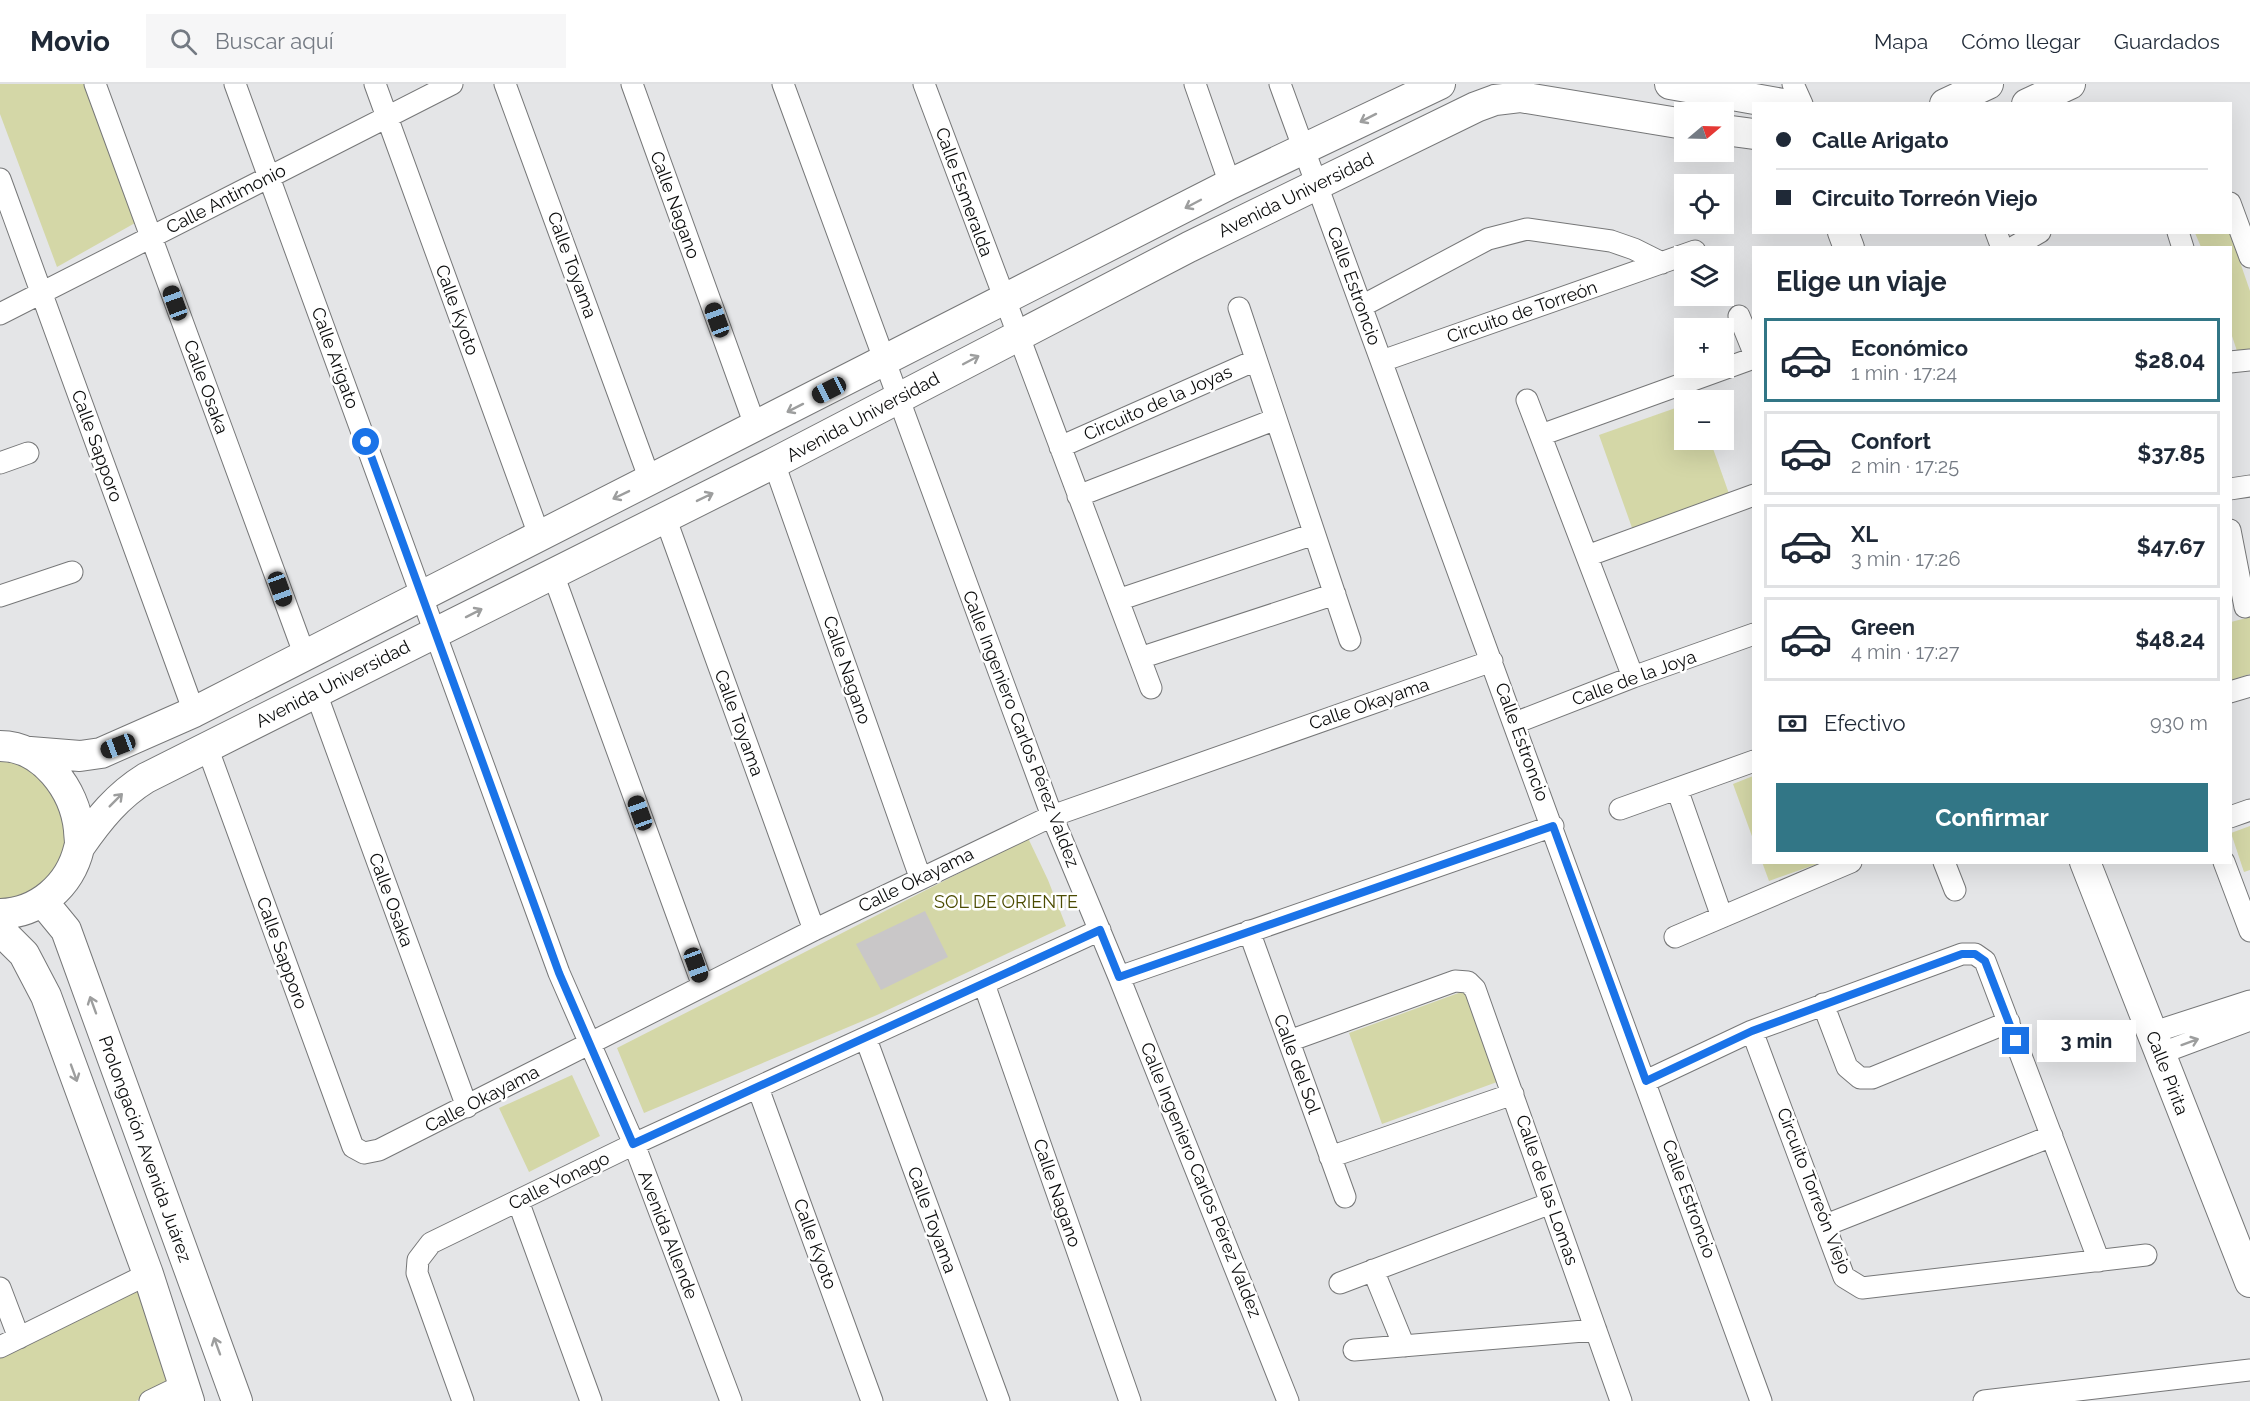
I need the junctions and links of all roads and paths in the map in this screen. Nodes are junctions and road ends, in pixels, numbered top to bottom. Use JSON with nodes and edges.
{"nodes":[{"id":1,"x":95,"y":84,"type":"edge"},
{"id":2,"x":235,"y":84,"type":"edge"},
{"id":3,"x":375,"y":84,"type":"edge"},
{"id":4,"x":452,"y":84,"type":"edge"},
{"id":5,"x":505,"y":84,"type":"edge"},
{"id":6,"x":632,"y":84,"type":"edge"},
{"id":7,"x":783,"y":84,"type":"edge"},
{"id":8,"x":924,"y":84,"type":"edge"},
{"id":9,"x":1195,"y":84,"type":"edge"},
{"id":10,"x":1280,"y":84,"type":"edge"},
{"id":11,"x":1440,"y":84,"type":"edge"},
{"id":12,"x":1673,"y":84,"type":"edge"},
{"id":13,"x":1793,"y":84,"type":"edge"},
{"id":14,"x":1988,"y":84,"type":"edge"},
{"id":15,"x":2070,"y":84,"type":"edge"},
{"id":16,"x":1403,"y":92,"type":"edge"},
{"id":17,"x":1772,"y":102,"type":"edge"},
{"id":18,"x":1801,"y":102,"type":"edge"},
{"id":19,"x":1949,"y":102,"type":"edge"},
{"id":20,"x":2031,"y":102,"type":"edge"},
{"id":21,"x":387,"y":118,"type":"junction"},
{"id":22,"x":1674,"y":122,"type":"edge"},
{"id":23,"x":1734,"y":131,"type":"edge"},
{"id":24,"x":1752,"y":134,"type":"edge"},
{"id":25,"x":1304,"y":150,"type":"junction"},
{"id":26,"x":269,"y":177,"type":"junction"},
{"id":27,"x":0,"y":180,"type":"edge"},
{"id":28,"x":1230,"y":184,"type":"junction"},
{"id":29,"x":1317,"y":185,"type":"junction"},
{"id":30,"x":2232,"y":208,"type":"edge"},
{"id":31,"x":151,"y":237,"type":"junction"},
{"id":32,"x":2030,"y":237,"type":"edge"},
{"id":33,"x":2046,"y":246,"type":"edge"},
{"id":34,"x":2250,"y":257,"type":"edge"},
{"id":35,"x":1674,"y":259,"type":"edge"},
{"id":36,"x":1662,"y":263,"type":"junction"},
{"id":37,"x":42,"y":294,"type":"junction"},
{"id":38,"x":1004,"y":301,"type":"junction"},
{"id":39,"x":1362,"y":306,"type":"junction"},
{"id":40,"x":1239,"y":308,"type":"dead end"},
{"id":41,"x":0,"y":314,"type":"edge"},
{"id":42,"x":1739,"y":316,"type":"dead end"},
{"id":43,"x":1017,"y":335,"type":"junction"},
{"id":44,"x":1752,"y":348,"type":"edge"},
{"id":45,"x":1752,"y":359,"type":"edge"},
{"id":46,"x":1256,"y":360,"type":"junction"},
{"id":47,"x":2250,"y":360,"type":"edge"},
{"id":48,"x":1382,"y":361,"type":"junction"},
{"id":49,"x":884,"y":362,"type":"junction"},
{"id":50,"x":2232,"y":362,"type":"edge"},
{"id":51,"x":898,"y":399,"type":"junction"},
{"id":52,"x":1527,"y":400,"type":"dead end"},
{"id":53,"x":1276,"y":419,"type":"junction"},
{"id":54,"x":756,"y":428,"type":"junction"},
{"id":55,"x":1541,"y":435,"type":"junction"},
{"id":56,"x":1060,"y":447,"type":"junction"},
{"id":57,"x":28,"y":453,"type":"dead end"},
{"id":58,"x":0,"y":463,"type":"edge"},
{"id":59,"x":774,"y":463,"type":"junction"},
{"id":60,"x":650,"y":480,"type":"junction"},
{"id":61,"x":2250,"y":486,"type":"edge"},
{"id":62,"x":2232,"y":489,"type":"edge"},
{"id":63,"x":1078,"y":496,"type":"junction"},
{"id":64,"x":1752,"y":496,"type":"edge"},
{"id":65,"x":664,"y":517,"type":"junction"},
{"id":66,"x":1314,"y":534,"type":"junction"},
{"id":67,"x":539,"y":535,"type":"junction"},
{"id":68,"x":2232,"y":543,"type":"edge"},
{"id":69,"x":1587,"y":556,"type":"junction"},
{"id":70,"x":72,"y":572,"type":"dead end"},
{"id":71,"x":553,"y":574,"type":"junction"},
{"id":72,"x":1335,"y":594,"type":"junction"},
{"id":73,"x":0,"y":596,"type":"edge"},
{"id":74,"x":422,"y":596,"type":"junction"},
{"id":75,"x":1118,"y":600,"type":"junction"},
{"id":76,"x":2242,"y":608,"type":"edge"},
{"id":77,"x":436,"y":632,"type":"junction"},
{"id":78,"x":1752,"y":635,"type":"edge"},
{"id":79,"x":1350,"y":640,"type":"dead end"},
{"id":80,"x":305,"y":656,"type":"junction"},
{"id":81,"x":1140,"y":658,"type":"junction"},
{"id":82,"x":1492,"y":661,"type":"junction"},
{"id":83,"x":1633,"y":676,"type":"junction"},
{"id":84,"x":2250,"y":686,"type":"edge"},
{"id":85,"x":1151,"y":688,"type":"dead end"},
{"id":86,"x":2232,"y":691,"type":"edge"},
{"id":87,"x":316,"y":693,"type":"junction"},
{"id":88,"x":194,"y":712,"type":"junction"},
{"id":89,"x":1515,"y":723,"type":"junction"},
{"id":90,"x":0,"y":746,"type":"edge"},
{"id":91,"x":207,"y":747,"type":"junction"},
{"id":92,"x":30,"y":752,"type":"junction"},
{"id":93,"x":1752,"y":762,"type":"edge"},
{"id":94,"x":1677,"y":789,"type":"junction"},
{"id":95,"x":1620,"y":809,"type":"dead end"},
{"id":96,"x":2250,"y":810,"type":"edge"},
{"id":97,"x":1052,"y":816,"type":"junction"},
{"id":98,"x":2232,"y":817,"type":"edge"},
{"id":99,"x":1553,"y":826,"type":"junction"},
{"id":100,"x":80,"y":846,"type":"junction"},
{"id":101,"x":1846,"y":864,"type":"edge"},
{"id":102,"x":1945,"y":864,"type":"edge"},
{"id":103,"x":2086,"y":864,"type":"edge"},
{"id":104,"x":2226,"y":864,"type":"edge"},
{"id":105,"x":920,"y":877,"type":"junction"},
{"id":106,"x":2242,"y":884,"type":"edge"},
{"id":107,"x":1955,"y":890,"type":"dead end"},
{"id":108,"x":44,"y":902,"type":"junction"},
{"id":109,"x":0,"y":915,"type":"edge"},
{"id":110,"x":1722,"y":917,"type":"junction"},
{"id":111,"x":0,"y":930,"type":"edge"},
{"id":112,"x":813,"y":930,"type":"junction"},
{"id":113,"x":1100,"y":930,"type":"junction"},
{"id":114,"x":1249,"y":931,"type":"junction"},
{"id":115,"x":2250,"y":931,"type":"edge"},
{"id":116,"x":1675,"y":937,"type":"dead end"},
{"id":117,"x":1119,"y":977,"type":"junction"},
{"id":118,"x":984,"y":984,"type":"junction"},
{"id":119,"x":704,"y":986,"type":"junction"},
{"id":120,"x":2250,"y":1001,"type":"edge"},
{"id":121,"x":1823,"y":1004,"type":"junction"},
{"id":122,"x":2250,"y":1020,"type":"edge"},
{"id":123,"x":2009,"y":1022,"type":"junction"},
{"id":124,"x":1752,"y":1031,"type":"junction"},
{"id":125,"x":866,"y":1039,"type":"junction"},
{"id":126,"x":1289,"y":1041,"type":"junction"},
{"id":127,"x":2155,"y":1043,"type":"junction"},
{"id":128,"x":590,"y":1044,"type":"junction"},
{"id":129,"x":1646,"y":1081,"type":"junction"},
{"id":130,"x":758,"y":1088,"type":"junction"},
{"id":131,"x":1513,"y":1094,"type":"junction"},
{"id":132,"x":467,"y":1107,"type":"junction"},
{"id":133,"x":2052,"y":1136,"type":"junction"},
{"id":134,"x":633,"y":1144,"type":"junction"},
{"id":135,"x":364,"y":1154,"type":"joint"},
{"id":136,"x":1330,"y":1157,"type":"junction"},
{"id":137,"x":1345,"y":1197,"type":"dead end"},
{"id":138,"x":518,"y":1201,"type":"junction"},
{"id":139,"x":1551,"y":1203,"type":"junction"},
{"id":140,"x":1826,"y":1225,"type":"junction"},
{"id":141,"x":2146,"y":1255,"type":"dead end"},
{"id":142,"x":2099,"y":1261,"type":"junction"},
{"id":143,"x":1373,"y":1270,"type":"junction"},
{"id":144,"x":148,"y":1274,"type":"junction"},
{"id":145,"x":2250,"y":1282,"type":"edge"},
{"id":146,"x":1340,"y":1283,"type":"dead end"},
{"id":147,"x":0,"y":1288,"type":"edge"},
{"id":148,"x":1596,"y":1330,"type":"junction"},
{"id":149,"x":19,"y":1338,"type":"junction"},
{"id":150,"x":1404,"y":1346,"type":"junction"},
{"id":151,"x":0,"y":1347,"type":"edge"},
{"id":152,"x":1354,"y":1350,"type":"dead end"},
{"id":153,"x":2250,"y":1370,"type":"edge"},
{"id":154,"x":186,"y":1393,"type":"edge"},
{"id":155,"x":150,"y":1401,"type":"edge"},
{"id":156,"x":237,"y":1401,"type":"edge"},
{"id":157,"x":463,"y":1401,"type":"edge"},
{"id":158,"x":591,"y":1401,"type":"edge"},
{"id":159,"x":731,"y":1401,"type":"edge"},
{"id":160,"x":872,"y":1401,"type":"edge"},
{"id":161,"x":999,"y":1401,"type":"edge"},
{"id":162,"x":1130,"y":1401,"type":"edge"},
{"id":163,"x":1288,"y":1401,"type":"edge"},
{"id":164,"x":1621,"y":1401,"type":"edge"},
{"id":165,"x":1761,"y":1401,"type":"edge"},
{"id":166,"x":1984,"y":1401,"type":"edge"}],
"edges":[{"from":1,"to":31,"type":"street","name":"Calle Osaka"},
{"from":2,"to":26,"type":"street","name":"Calle Arigato"},
{"from":3,"to":21,"type":"street","name":"Calle Kyoto"},
{"from":4,"to":21,"type":"street","name":"Calle Antimonio"},
{"from":5,"to":60,"type":"street","name":"Calle Toyama"},
{"from":6,"to":54,"type":"street","name":"Calle Nagano"},
{"from":7,"to":49,"type":"street","name":"Calle Ingeniero Carlos Pérez Valdez"},
{"from":8,"to":38,"type":"street","name":"Calle Esmeralda"},
{"from":9,"to":28,"type":"street"},
{"from":10,"to":25,"type":"street","name":"Calle Estroncio"},
{"from":11,"to":16,"type":"main road","name":"Avenida Universidad"},
{"from":12,"to":17,"type":"main road"},
{"from":13,"to":18,"type":"street"},
{"from":14,"to":19,"type":"main road"},
{"from":15,"to":20,"type":"main road"},
{"from":16,"to":25,"type":"main road","name":"Avenida Universidad","one_way":true},
{"from":21,"to":26,"type":"street","name":"Calle Antimonio"},
{"from":21,"to":67,"type":"street","name":"Calle Kyoto"},
{"from":22,"to":29,"type":"main road","name":"Avenida Universidad"},
{"from":23,"to":24,"type":"main road"},
{"from":25,"to":28,"type":"main road","name":"Avenida Universidad"},
{"from":25,"to":29,"type":"street","name":"Calle Estroncio"},
{"from":26,"to":31,"type":"street","name":"Calle Antimonio"},
{"from":26,"to":74,"type":"street","name":"Calle Arigato"},
{"from":27,"to":37,"type":"street","name":"Calle Sapporo"},
{"from":28,"to":38,"type":"main road","name":"Avenida Universidad","one_way":true},
{"from":29,"to":39,"type":"street","name":"Calle Estroncio"},
{"from":29,"to":43,"type":"main road","name":"Avenida Universidad"},
{"from":30,"to":34,"type":"street"},
{"from":31,"to":37,"type":"street","name":"Calle Antimonio"},
{"from":31,"to":80,"type":"street","name":"Calle Osaka"},
{"from":32,"to":33,"type":"street"},
{"from":35,"to":36,"type":"street","name":"Circuito de Torreón"},
{"from":36,"to":39,"type":"street"},
{"from":36,"to":48,"type":"street","name":"Circuito de Torreón"},
{"from":37,"to":41,"type":"street","name":"Calle Antimonio"},
{"from":37,"to":88,"type":"street","name":"Calle Sapporo"},
{"from":38,"to":43,"type":"street","name":"Circuito de la Joyas"},
{"from":38,"to":49,"type":"main road","name":"Avenida Universidad"},
{"from":39,"to":48,"type":"street","name":"Calle Estroncio"},
{"from":40,"to":46,"type":"street","name":"Circuito de la Joyas"},
{"from":42,"to":44,"type":"street"},
{"from":51,"to":43,"type":"main road","name":"Avenida Universidad","one_way":true},
{"from":43,"to":56,"type":"street","name":"Circuito de la Joyas"},
{"from":45,"to":55,"type":"street"},
{"from":46,"to":53,"type":"street","name":"Circuito de la Joyas"},
{"from":46,"to":56,"type":"street","name":"Circuito de la Joyas"},
{"from":47,"to":50,"type":"street"},
{"from":48,"to":82,"type":"street","name":"Calle Estroncio"},
{"from":49,"to":51,"type":"street","name":"Calle Ingeniero Carlos Pérez Valdez"},
{"from":49,"to":54,"type":"main road","name":"Avenida Universidad","one_way":true},
{"from":51,"to":59,"type":"main road","name":"Avenida Universidad"},
{"from":51,"to":97,"type":"street","name":"Calle Ingeniero Carlos Pérez Valdez"},
{"from":52,"to":55,"type":"street"},
{"from":53,"to":63,"type":"street"},
{"from":53,"to":66,"type":"street","name":"Circuito de la Joyas"},
{"from":54,"to":60,"type":"main road","name":"Avenida Universidad"},
{"from":55,"to":69,"type":"street"},
{"from":56,"to":63,"type":"street","name":"Circuito de la Joyas"},
{"from":57,"to":58,"type":"street"},
{"from":65,"to":59,"type":"main road","name":"Avenida Universidad","one_way":true},
{"from":59,"to":105,"type":"street","name":"Calle Nagano"},
{"from":60,"to":67,"type":"main road","name":"Avenida Universidad","one_way":true},
{"from":61,"to":62,"type":"street"},
{"from":63,"to":75,"type":"street","name":"Circuito de la Joyas"},
{"from":64,"to":69,"type":"street"},
{"from":65,"to":71,"type":"main road","name":"Avenida Universidad"},
{"from":65,"to":112,"type":"street","name":"Calle Toyama"},
{"from":66,"to":72,"type":"street","name":"Circuito de la Joyas"},
{"from":66,"to":75,"type":"street"},
{"from":67,"to":74,"type":"main road","name":"Avenida Universidad"},
{"from":68,"to":76,"type":"street"},
{"from":69,"to":83,"type":"street"},
{"from":70,"to":73,"type":"street"},
{"from":77,"to":71,"type":"main road","name":"Avenida Universidad","one_way":true},
{"from":71,"to":119,"type":"street"},
{"from":72,"to":79,"type":"street","name":"Circuito de la Joyas"},
{"from":72,"to":81,"type":"street"},
{"from":74,"to":77,"type":"street","name":"Calle Arigato"},
{"from":74,"to":80,"type":"main road","name":"Avenida Universidad"},
{"from":75,"to":81,"type":"street","name":"Circuito de la Joyas"},
{"from":77,"to":87,"type":"main road","name":"Avenida Universidad"},
{"from":77,"to":128,"type":"street","name":"Avenida Allende"},
{"from":78,"to":83,"type":"street","name":"Calle de la Joya"},
{"from":80,"to":88,"type":"main road","name":"Avenida Universidad"},
{"from":81,"to":85,"type":"street","name":"Circuito de la Joyas"},
{"from":82,"to":89,"type":"street","name":"Calle Estroncio"},
{"from":82,"to":97,"type":"street","name":"Calle Okayama"},
{"from":83,"to":89,"type":"street","name":"Calle de la Joya"},
{"from":84,"to":86,"type":"street"},
{"from":87,"to":91,"type":"main road","name":"Avenida Universidad"},
{"from":87,"to":132,"type":"street","name":"Calle Osaka"},
{"from":88,"to":92,"type":"main road","name":"Avenida Universidad"},
{"from":89,"to":99,"type":"street","name":"Calle Estroncio"},
{"from":90,"to":92,"type":"main road","name":"Avenida Universidad"},
{"from":100,"to":91,"type":"main road","name":"Avenida Universidad","one_way":true},
{"from":91,"to":135,"type":"street","name":"Calle Sapporo"},
{"from":92,"to":100,"type":"main road"},
{"from":93,"to":94,"type":"street"},
{"from":94,"to":95,"type":"street"},
{"from":94,"to":110,"type":"street"},
{"from":96,"to":98,"type":"street"},
{"from":97,"to":105,"type":"street","name":"Calle Okayama"},
{"from":97,"to":113,"type":"street","name":"Calle Ingeniero Carlos Pérez Valdez"},
{"from":99,"to":114,"type":"street"},
{"from":99,"to":129,"type":"street","name":"Calle Estroncio"},
{"from":100,"to":108,"type":"main road"},
{"from":101,"to":110,"type":"street"},
{"from":102,"to":107,"type":"street"},
{"from":103,"to":127,"type":"main road","name":"Calle Pirita"},
{"from":104,"to":106,"type":"street"},
{"from":105,"to":112,"type":"street","name":"Calle Okayama"},
{"from":106,"to":115,"type":"street"},
{"from":108,"to":109,"type":"main road"},
{"from":156,"to":108,"type":"main road","name":"Prolongación Avenida Juárez","one_way":true},
{"from":110,"to":116,"type":"street"},
{"from":111,"to":144,"type":"main road","one_way":true},
{"from":112,"to":119,"type":"street","name":"Calle Okayama"},
{"from":113,"to":117,"type":"street","name":"Calle Ingeniero Carlos Pérez Valdez"},
{"from":113,"to":118,"type":"street","name":"Calle Yonago"},
{"from":114,"to":117,"type":"street"},
{"from":114,"to":126,"type":"street","name":"Calle del Sol"},
{"from":117,"to":163,"type":"street","name":"Calle Ingeniero Carlos Pérez Valdez"},
{"from":118,"to":125,"type":"street","name":"Calle Yonago"},
{"from":118,"to":162,"type":"street","name":"Calle Nagano"},
{"from":119,"to":128,"type":"street","name":"Calle Okayama"},
{"from":120,"to":127,"type":"street"},
{"from":121,"to":123,"type":"street"},
{"from":121,"to":123,"type":"street"},
{"from":121,"to":124,"type":"street"},
{"from":127,"to":122,"type":"street","one_way":true},
{"from":123,"to":133,"type":"street"},
{"from":124,"to":129,"type":"street"},
{"from":124,"to":140,"type":"street","name":"Circuito Torreón Viejo"},
{"from":125,"to":130,"type":"street","name":"Calle Yonago"},
{"from":125,"to":161,"type":"street","name":"Calle Toyama"},
{"from":126,"to":131,"type":"street","name":"Calle de las Lomas"},
{"from":126,"to":136,"type":"street","name":"Calle del Sol"},
{"from":127,"to":145,"type":"main road","name":"Calle Pirita"},
{"from":128,"to":132,"type":"street","name":"Calle Okayama"},
{"from":128,"to":134,"type":"street","name":"Avenida Allende"},
{"from":129,"to":165,"type":"street","name":"Calle Estroncio"},
{"from":130,"to":134,"type":"street","name":"Calle Yonago"},
{"from":130,"to":160,"type":"street","name":"Calle Kyoto"},
{"from":131,"to":136,"type":"street"},
{"from":131,"to":139,"type":"street","name":"Calle de las Lomas"},
{"from":132,"to":135,"type":"street","name":"Calle Okayama"},
{"from":133,"to":140,"type":"street"},
{"from":133,"to":142,"type":"street"},
{"from":134,"to":138,"type":"street","name":"Calle Yonago"},
{"from":134,"to":159,"type":"street","name":"Avenida Allende"},
{"from":136,"to":137,"type":"street","name":"Calle del Sol"},
{"from":138,"to":157,"type":"street","name":"Calle Yonago"},
{"from":138,"to":158,"type":"street"},
{"from":139,"to":143,"type":"street"},
{"from":139,"to":148,"type":"street","name":"Calle de las Lomas"},
{"from":140,"to":142,"type":"street","name":"Circuito Torreón Viejo"},
{"from":141,"to":142,"type":"street","name":"Circuito Torreón Viejo"},
{"from":143,"to":146,"type":"street"},
{"from":143,"to":150,"type":"street"},
{"from":144,"to":149,"type":"street"},
{"from":144,"to":154,"type":"main road"},
{"from":147,"to":149,"type":"street"},
{"from":148,"to":150,"type":"street"},
{"from":148,"to":164,"type":"street","name":"Calle de las Lomas"},
{"from":149,"to":151,"type":"street"},
{"from":150,"to":152,"type":"street"},
{"from":153,"to":166,"type":"street"},
{"from":154,"to":155,"type":"street"}]}
